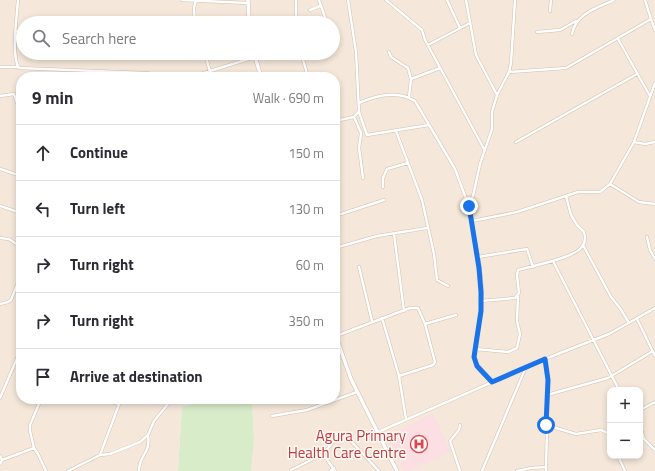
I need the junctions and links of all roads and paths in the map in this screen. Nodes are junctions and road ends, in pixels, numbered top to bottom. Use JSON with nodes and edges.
{"nodes":[{"id":1,"x":18,"y":0,"type":"edge"},
{"id":2,"x":182,"y":0,"type":"edge"},
{"id":3,"x":296,"y":0,"type":"edge"},
{"id":4,"x":319,"y":0,"type":"edge"},
{"id":5,"x":348,"y":0,"type":"edge"},
{"id":6,"x":386,"y":0,"type":"edge"},
{"id":7,"x":448,"y":0,"type":"edge"},
{"id":8,"x":466,"y":0,"type":"edge"},
{"id":9,"x":515,"y":0,"type":"edge"},
{"id":10,"x":551,"y":0,"type":"edge"},
{"id":11,"x":614,"y":0,"type":"edge"},
{"id":12,"x":645,"y":0,"type":"edge"},
{"id":13,"x":196,"y":1,"type":"edge"},
{"id":14,"x":248,"y":1,"type":"edge"},
{"id":15,"x":320,"y":6,"type":"junction"},
{"id":16,"x":310,"y":10,"type":"dead end"},
{"id":17,"x":550,"y":11,"type":"dead end"},
{"id":18,"x":17,"y":16,"type":"edge"},
{"id":19,"x":195,"y":16,"type":"edge"},
{"id":20,"x":249,"y":16,"type":"edge"},
{"id":21,"x":296,"y":16,"type":"edge"},
{"id":22,"x":324,"y":16,"type":"edge"},
{"id":23,"x":578,"y":20,"type":"junction"},
{"id":24,"x":652,"y":21,"type":"edge"},
{"id":25,"x":470,"y":23,"type":"junction"},
{"id":26,"x":460,"y":28,"type":"junction"},
{"id":27,"x":655,"y":30,"type":"edge"},
{"id":28,"x":537,"y":32,"type":"dead end"},
{"id":29,"x":572,"y":34,"type":"dead end"},
{"id":30,"x":618,"y":39,"type":"junction"},
{"id":31,"x":428,"y":45,"type":"junction"},
{"id":32,"x":389,"y":52,"type":"dead end"},
{"id":33,"x":18,"y":60,"type":"edge"},
{"id":34,"x":207,"y":60,"type":"edge"},
{"id":35,"x":242,"y":60,"type":"edge"},
{"id":36,"x":256,"y":60,"type":"edge"},
{"id":37,"x":303,"y":60,"type":"edge"},
{"id":38,"x":0,"y":67,"type":"edge"},
{"id":39,"x":18,"y":67,"type":"junction"},
{"id":40,"x":440,"y":68,"type":"junction"},
{"id":41,"x":114,"y":72,"type":"edge"},
{"id":42,"x":210,"y":72,"type":"joint"},
{"id":43,"x":260,"y":72,"type":"edge"},
{"id":44,"x":307,"y":72,"type":"edge"},
{"id":45,"x":509,"y":72,"type":"junction"},
{"id":46,"x":637,"y":74,"type":"junction"},
{"id":47,"x":411,"y":79,"type":"junction"},
{"id":48,"x":655,"y":83,"type":"edge"},
{"id":49,"x":496,"y":95,"type":"junction"},
{"id":50,"x":0,"y":96,"type":"edge"},
{"id":51,"x":650,"y":96,"type":"junction"},
{"id":52,"x":409,"y":97,"type":"junction"},
{"id":53,"x":16,"y":100,"type":"edge"},
{"id":54,"x":359,"y":102,"type":"junction"},
{"id":55,"x":359,"y":111,"type":"junction"},
{"id":56,"x":354,"y":117,"type":"junction"},
{"id":57,"x":340,"y":120,"type":"edge"},
{"id":58,"x":429,"y":125,"type":"junction"},
{"id":59,"x":396,"y":130,"type":"junction"},
{"id":60,"x":516,"y":142,"type":"dead end"},
{"id":61,"x":634,"y":142,"type":"junction"},
{"id":62,"x":655,"y":142,"type":"edge"},
{"id":63,"x":485,"y":149,"type":"junction"},
{"id":64,"x":408,"y":163,"type":"junction"},
{"id":65,"x":0,"y":169,"type":"edge"},
{"id":66,"x":16,"y":174,"type":"edge"},
{"id":67,"x":363,"y":178,"type":"dead end"},
{"id":68,"x":610,"y":184,"type":"junction"},
{"id":69,"x":382,"y":187,"type":"dead end"},
{"id":70,"x":566,"y":196,"type":"junction"},
{"id":71,"x":384,"y":200,"type":"dead end"},
{"id":72,"x":655,"y":204,"type":"edge"},
{"id":73,"x":468,"y":205,"type":"junction"},
{"id":74,"x":0,"y":206,"type":"edge"},
{"id":75,"x":16,"y":211,"type":"edge"},
{"id":76,"x":340,"y":214,"type":"edge"},
{"id":77,"x":472,"y":221,"type":"junction"},
{"id":78,"x":427,"y":228,"type":"junction"},
{"id":79,"x":394,"y":234,"type":"junction"},
{"id":80,"x":647,"y":237,"type":"dead end"},
{"id":81,"x":0,"y":238,"type":"edge"},
{"id":82,"x":16,"y":244,"type":"edge"},
{"id":83,"x":583,"y":245,"type":"junction"},
{"id":84,"x":340,"y":246,"type":"edge"},
{"id":85,"x":478,"y":257,"type":"junction"},
{"id":86,"x":655,"y":259,"type":"edge"},
{"id":87,"x":553,"y":261,"type":"junction"},
{"id":88,"x":359,"y":267,"type":"dead end"},
{"id":89,"x":533,"y":267,"type":"junction"},
{"id":90,"x":448,"y":286,"type":"dead end"},
{"id":91,"x":16,"y":288,"type":"edge"},
{"id":92,"x":518,"y":296,"type":"junction"},
{"id":93,"x":481,"y":301,"type":"junction"},
{"id":94,"x":0,"y":304,"type":"edge"},
{"id":95,"x":655,"y":308,"type":"edge"},
{"id":96,"x":404,"y":311,"type":"junction"},
{"id":97,"x":456,"y":315,"type":"dead end"},
{"id":98,"x":382,"y":318,"type":"junction"},
{"id":99,"x":637,"y":319,"type":"junction"},
{"id":100,"x":372,"y":321,"type":"junction"},
{"id":101,"x":425,"y":324,"type":"junction"},
{"id":102,"x":629,"y":324,"type":"junction"},
{"id":103,"x":340,"y":333,"type":"edge"},
{"id":104,"x":593,"y":340,"type":"junction"},
{"id":105,"x":475,"y":349,"type":"junction"},
{"id":106,"x":653,"y":351,"type":"junction"},
{"id":107,"x":340,"y":356,"type":"edge"},
{"id":108,"x":655,"y":356,"type":"edge"},
{"id":109,"x":545,"y":359,"type":"junction"},
{"id":110,"x":16,"y":361,"type":"edge"},
{"id":111,"x":526,"y":367,"type":"junction"},
{"id":112,"x":399,"y":376,"type":"junction"},
{"id":113,"x":612,"y":376,"type":"junction"},
{"id":114,"x":492,"y":382,"type":"junction"},
{"id":115,"x":618,"y":387,"type":"edge"},
{"id":116,"x":357,"y":392,"type":"junction"},
{"id":117,"x":547,"y":395,"type":"junction"},
{"id":118,"x":0,"y":398,"type":"edge"},
{"id":119,"x":340,"y":398,"type":"edge"},
{"id":120,"x":655,"y":402,"type":"edge"},
{"id":121,"x":39,"y":404,"type":"edge"},
{"id":122,"x":118,"y":404,"type":"edge"},
{"id":123,"x":168,"y":404,"type":"edge"},
{"id":124,"x":324,"y":404,"type":"edge"},
{"id":125,"x":643,"y":408,"type":"edge"},
{"id":126,"x":272,"y":416,"type":"dead end"},
{"id":127,"x":406,"y":419,"type":"junction"},
{"id":128,"x":460,"y":425,"type":"dead end"},
{"id":129,"x":546,"y":425,"type":"junction"},
{"id":130,"x":378,"y":432,"type":"junction"},
{"id":131,"x":607,"y":433,"type":"edge"},
{"id":132,"x":148,"y":434,"type":"junction"},
{"id":133,"x":643,"y":436,"type":"edge"},
{"id":134,"x":34,"y":448,"type":"junction"},
{"id":135,"x":655,"y":450,"type":"edge"},
{"id":136,"x":323,"y":454,"type":"junction"},
{"id":137,"x":100,"y":455,"type":"junction"},
{"id":138,"x":0,"y":456,"type":"edge"},
{"id":139,"x":619,"y":459,"type":"edge"},
{"id":140,"x":2,"y":460,"type":"junction"},
{"id":141,"x":0,"y":464,"type":"edge"},
{"id":142,"x":546,"y":469,"type":"edge"},
{"id":143,"x":291,"y":470,"type":"edge"},
{"id":144,"x":334,"y":470,"type":"edge"},
{"id":145,"x":46,"y":471,"type":"edge"},
{"id":146,"x":68,"y":471,"type":"edge"},
{"id":147,"x":139,"y":471,"type":"edge"},
{"id":148,"x":330,"y":471,"type":"edge"},
{"id":149,"x":379,"y":471,"type":"edge"},
{"id":150,"x":397,"y":471,"type":"edge"},
{"id":151,"x":460,"y":471,"type":"edge"},
{"id":152,"x":482,"y":471,"type":"edge"},
{"id":153,"x":517,"y":471,"type":"edge"},
{"id":154,"x":625,"y":471,"type":"edge"}],
"edges":[{"from":1,"to":18,"type":"street"},
{"from":2,"to":13,"type":"street"},
{"from":3,"to":21,"type":"street"},
{"from":4,"to":15,"type":"street"},
{"from":5,"to":54,"type":"street"},
{"from":6,"to":31,"type":"street"},
{"from":7,"to":26,"type":"street"},
{"from":8,"to":25,"type":"street"},
{"from":9,"to":45,"type":"street"},
{"from":10,"to":17,"type":"street"},
{"from":11,"to":23,"type":"street"},
{"from":12,"to":24,"type":"street"},
{"from":13,"to":14,"type":"street"},
{"from":13,"to":19,"type":"street"},
{"from":14,"to":20,"type":"street"},
{"from":15,"to":16,"type":"street"},
{"from":15,"to":22,"type":"street"},
{"from":23,"to":28,"type":"street"},
{"from":23,"to":29,"type":"street"},
{"from":24,"to":27,"type":"street"},
{"from":24,"to":30,"type":"street"},
{"from":25,"to":26,"type":"street"},
{"from":25,"to":49,"type":"street"},
{"from":26,"to":31,"type":"street"},
{"from":30,"to":45,"type":"street"},
{"from":30,"to":46,"type":"street"},
{"from":31,"to":40,"type":"street"},
{"from":32,"to":47,"type":"street"},
{"from":33,"to":39,"type":"street"},
{"from":34,"to":42,"type":"street"},
{"from":35,"to":42,"type":"street"},
{"from":36,"to":43,"type":"street"},
{"from":37,"to":44,"type":"street"},
{"from":38,"to":39,"type":"street"},
{"from":39,"to":41,"type":"street"},
{"from":40,"to":47,"type":"street"},
{"from":40,"to":63,"type":"street"},
{"from":45,"to":49,"type":"street"},
{"from":46,"to":51,"type":"street"},
{"from":46,"to":60,"type":"street"},
{"from":47,"to":52,"type":"street"},
{"from":48,"to":51,"type":"street"},
{"from":49,"to":63,"type":"street"},
{"from":50,"to":53,"type":"street"},
{"from":51,"to":61,"type":"street"},
{"from":52,"to":54,"type":"street"},
{"from":52,"to":58,"type":"street"},
{"from":54,"to":55,"type":"street"},
{"from":55,"to":56,"type":"street"},
{"from":55,"to":59,"type":"street"},
{"from":56,"to":57,"type":"street"},
{"from":56,"to":67,"type":"street"},
{"from":58,"to":59,"type":"street"},
{"from":58,"to":73,"type":"street"},
{"from":59,"to":64,"type":"street"},
{"from":61,"to":62,"type":"street"},
{"from":61,"to":68,"type":"street"},
{"from":63,"to":73,"type":"street"},
{"from":64,"to":69,"type":"street"},
{"from":64,"to":78,"type":"street"},
{"from":65,"to":66,"type":"street"},
{"from":68,"to":70,"type":"street"},
{"from":68,"to":72,"type":"street"},
{"from":70,"to":77,"type":"street"},
{"from":70,"to":83,"type":"street"},
{"from":71,"to":76,"type":"street"},
{"from":73,"to":77,"type":"street"},
{"from":74,"to":75,"type":"street"},
{"from":77,"to":85,"type":"street"},
{"from":78,"to":79,"type":"street"},
{"from":78,"to":90,"type":"street"},
{"from":79,"to":84,"type":"street"},
{"from":79,"to":96,"type":"street"},
{"from":80,"to":86,"type":"street"},
{"from":81,"to":82,"type":"street"},
{"from":83,"to":87,"type":"street"},
{"from":83,"to":102,"type":"street"},
{"from":85,"to":89,"type":"street"},
{"from":85,"to":93,"type":"street"},
{"from":87,"to":89,"type":"street"},
{"from":87,"to":104,"type":"street"},
{"from":88,"to":100,"type":"street"},
{"from":89,"to":92,"type":"street"},
{"from":91,"to":94,"type":"street"},
{"from":92,"to":93,"type":"street"},
{"from":92,"to":105,"type":"street"},
{"from":93,"to":105,"type":"street"},
{"from":95,"to":99,"type":"street"},
{"from":96,"to":98,"type":"street"},
{"from":96,"to":101,"type":"street"},
{"from":97,"to":101,"type":"street"},
{"from":98,"to":100,"type":"street"},
{"from":98,"to":112,"type":"street"},
{"from":99,"to":102,"type":"street"},
{"from":99,"to":106,"type":"street"},
{"from":100,"to":103,"type":"street"},
{"from":101,"to":112,"type":"street"},
{"from":102,"to":104,"type":"street"},
{"from":104,"to":109,"type":"street"},
{"from":104,"to":113,"type":"street"},
{"from":105,"to":114,"type":"street"},
{"from":106,"to":108,"type":"street"},
{"from":106,"to":113,"type":"street"},
{"from":107,"to":116,"type":"street"},
{"from":109,"to":111,"type":"street"},
{"from":109,"to":117,"type":"street"},
{"from":110,"to":118,"type":"street"},
{"from":111,"to":114,"type":"street"},
{"from":111,"to":152,"type":"street"},
{"from":112,"to":127,"type":"street"},
{"from":113,"to":115,"type":"street"},
{"from":113,"to":117,"type":"street"},
{"from":114,"to":127,"type":"street"},
{"from":116,"to":119,"type":"street"},
{"from":116,"to":130,"type":"street"},
{"from":117,"to":129,"type":"street"},
{"from":120,"to":125,"type":"street"},
{"from":121,"to":134,"type":"street"},
{"from":122,"to":137,"type":"street"},
{"from":123,"to":132,"type":"street"},
{"from":124,"to":126,"type":"street"},
{"from":127,"to":130,"type":"street"},
{"from":128,"to":151,"type":"street"},
{"from":129,"to":131,"type":"street"},
{"from":129,"to":142,"type":"street"},
{"from":130,"to":150,"type":"street"},
{"from":132,"to":137,"type":"street"},
{"from":132,"to":147,"type":"street"},
{"from":133,"to":135,"type":"street"},
{"from":134,"to":140,"type":"street"},
{"from":134,"to":145,"type":"street"},
{"from":136,"to":143,"type":"street"},
{"from":136,"to":144,"type":"street"},
{"from":136,"to":149,"type":"street"},
{"from":137,"to":146,"type":"street"},
{"from":138,"to":140,"type":"street"},
{"from":139,"to":154,"type":"street"},
{"from":140,"to":141,"type":"street"},
{"from":142,"to":153,"type":"street"},
{"from":144,"to":148,"type":"street"}]}
